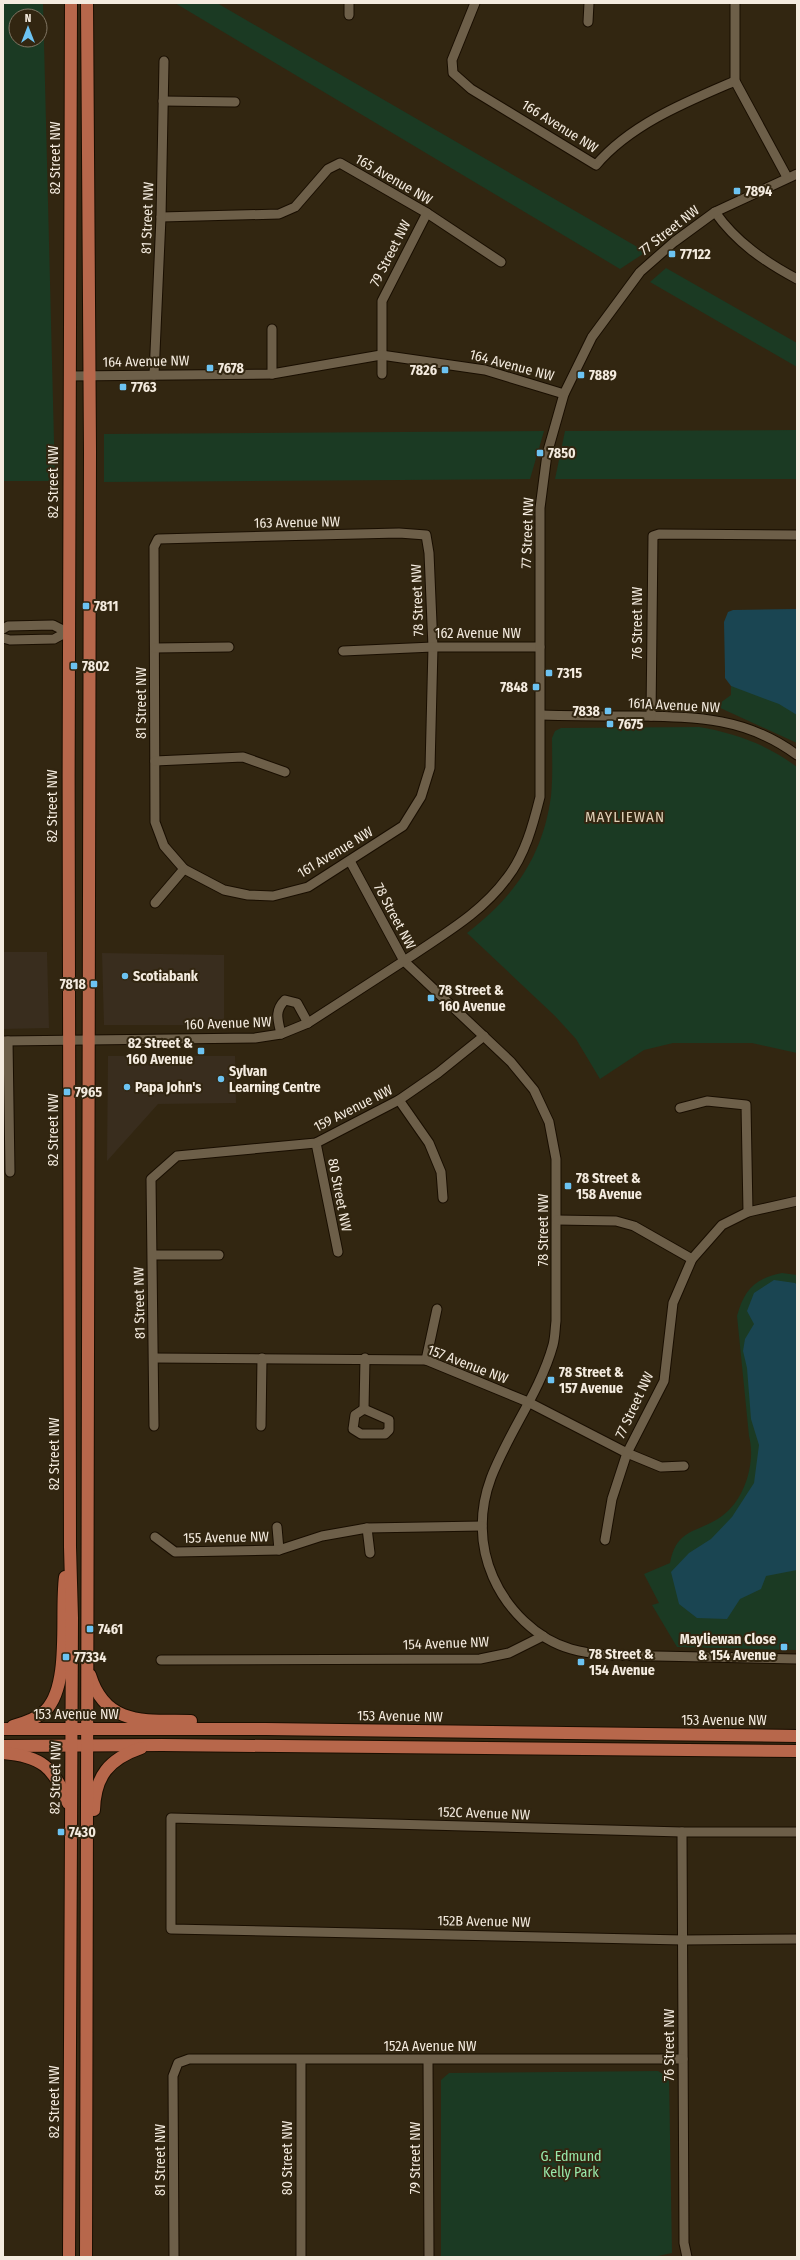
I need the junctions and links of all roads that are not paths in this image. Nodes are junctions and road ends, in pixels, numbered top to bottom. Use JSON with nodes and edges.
{"nodes":[{"id":1,"x":71,"y":3,"type":"edge"},
{"id":2,"x":87,"y":3,"type":"edge"},
{"id":3,"x":349,"y":3,"type":"edge"},
{"id":4,"x":475,"y":3,"type":"edge"},
{"id":5,"x":589,"y":3,"type":"edge"},
{"id":6,"x":735,"y":3,"type":"edge"},
{"id":7,"x":349,"y":15,"type":"dead end"},
{"id":8,"x":588,"y":22,"type":"dead end"},
{"id":9,"x":164,"y":61,"type":"dead end"},
{"id":10,"x":735,"y":81,"type":"junction"},
{"id":11,"x":162,"y":101,"type":"junction"},
{"id":12,"x":235,"y":102,"type":"dead end"},
{"id":13,"x":797,"y":174,"type":"edge"},
{"id":14,"x":787,"y":177,"type":"junction"},
{"id":15,"x":715,"y":212,"type":"junction"},
{"id":16,"x":427,"y":213,"type":"junction"},
{"id":17,"x":161,"y":217,"type":"junction"},
{"id":18,"x":500,"y":262,"type":"dead end"},
{"id":19,"x":797,"y":278,"type":"edge"},
{"id":20,"x":272,"y":329,"type":"dead end"},
{"id":21,"x":381,"y":355,"type":"junction"},
{"id":22,"x":154,"y":374,"type":"junction"},
{"id":23,"x":272,"y":374,"type":"junction"},
{"id":24,"x":382,"y":374,"type":"dead end"},
{"id":25,"x":68,"y":376,"type":"junction"},
{"id":26,"x":88,"y":376,"type":"junction"},
{"id":27,"x":564,"y":394,"type":"junction"},
{"id":28,"x":797,"y":534,"type":"edge"},
{"id":29,"x":426,"y":535,"type":"joint"},
{"id":30,"x":169,"y":539,"type":"joint"},
{"id":31,"x":3,"y":629,"type":"edge"},
{"id":32,"x":67,"y":632,"type":"junction"},
{"id":33,"x":88,"y":632,"type":"junction"},
{"id":34,"x":3,"y":638,"type":"edge"},
{"id":35,"x":229,"y":647,"type":"dead end"},
{"id":36,"x":433,"y":647,"type":"junction"},
{"id":37,"x":540,"y":647,"type":"junction"},
{"id":38,"x":155,"y":648,"type":"junction"},
{"id":39,"x":343,"y":651,"type":"dead end"},
{"id":40,"x":541,"y":716,"type":"junction"},
{"id":41,"x":651,"y":716,"type":"junction"},
{"id":42,"x":797,"y":755,"type":"edge"},
{"id":43,"x":155,"y":761,"type":"junction"},
{"id":44,"x":285,"y":772,"type":"dead end"},
{"id":45,"x":404,"y":826,"type":"joint"},
{"id":46,"x":350,"y":861,"type":"junction"},
{"id":47,"x":184,"y":869,"type":"junction"},
{"id":48,"x":155,"y":903,"type":"dead end"},
{"id":49,"x":487,"y":903,"type":"joint"},
{"id":50,"x":404,"y":961,"type":"junction"},
{"id":51,"x":308,"y":1023,"type":"junction"},
{"id":52,"x":281,"y":1034,"type":"junction"},
{"id":53,"x":484,"y":1036,"type":"junction"},
{"id":54,"x":90,"y":1039,"type":"junction"},
{"id":55,"x":67,"y":1040,"type":"junction"},
{"id":56,"x":5,"y":1041,"type":"edge"},
{"id":57,"x":399,"y":1100,"type":"junction"},
{"id":58,"x":680,"y":1108,"type":"dead end"},
{"id":59,"x":316,"y":1143,"type":"junction"},
{"id":60,"x":10,"y":1172,"type":"dead end"},
{"id":61,"x":151,"y":1179,"type":"joint"},
{"id":62,"x":443,"y":1198,"type":"dead end"},
{"id":63,"x":797,"y":1201,"type":"edge"},
{"id":64,"x":748,"y":1212,"type":"junction"},
{"id":65,"x":558,"y":1220,"type":"junction"},
{"id":66,"x":338,"y":1252,"type":"dead end"},
{"id":67,"x":153,"y":1255,"type":"junction"},
{"id":68,"x":219,"y":1255,"type":"dead end"},
{"id":69,"x":692,"y":1259,"type":"junction"},
{"id":70,"x":437,"y":1309,"type":"dead end"},
{"id":71,"x":154,"y":1358,"type":"junction"},
{"id":72,"x":262,"y":1358,"type":"junction"},
{"id":73,"x":365,"y":1358,"type":"junction"},
{"id":74,"x":426,"y":1360,"type":"junction"},
{"id":75,"x":528,"y":1402,"type":"junction"},
{"id":76,"x":364,"y":1409,"type":"dead end"},
{"id":77,"x":154,"y":1426,"type":"dead end"},
{"id":78,"x":261,"y":1426,"type":"dead end"},
{"id":79,"x":627,"y":1453,"type":"junction"},
{"id":80,"x":684,"y":1466,"type":"dead end"},
{"id":81,"x":482,"y":1526,"type":"junction"},
{"id":82,"x":276,"y":1527,"type":"dead end"},
{"id":83,"x":367,"y":1528,"type":"junction"},
{"id":84,"x":155,"y":1537,"type":"dead end"},
{"id":85,"x":605,"y":1540,"type":"dead end"},
{"id":86,"x":70,"y":1546,"type":"junction"},
{"id":87,"x":279,"y":1550,"type":"junction"},
{"id":88,"x":370,"y":1553,"type":"dead end"},
{"id":89,"x":543,"y":1636,"type":"junction"},
{"id":90,"x":797,"y":1659,"type":"edge"},
{"id":91,"x":161,"y":1660,"type":"dead end"},
{"id":92,"x":87,"y":1667,"type":"junction"},
{"id":93,"x":3,"y":1729,"type":"edge"},
{"id":94,"x":71,"y":1729,"type":"junction"},
{"id":95,"x":87,"y":1729,"type":"junction"},
{"id":96,"x":266,"y":1729,"type":"junction"},
{"id":97,"x":797,"y":1736,"type":"edge"},
{"id":98,"x":162,"y":1745,"type":"junction"},
{"id":99,"x":3,"y":1746,"type":"edge"},
{"id":100,"x":71,"y":1746,"type":"junction"},
{"id":101,"x":87,"y":1746,"type":"junction"},
{"id":102,"x":797,"y":1751,"type":"edge"},
{"id":103,"x":3,"y":1753,"type":"edge"},
{"id":104,"x":70,"y":1808,"type":"junction"},
{"id":105,"x":682,"y":1832,"type":"junction"},
{"id":106,"x":797,"y":1832,"type":"edge"},
{"id":107,"x":86,"y":1919,"type":"junction"},
{"id":108,"x":171,"y":1929,"type":"joint"},
{"id":109,"x":797,"y":1939,"type":"edge"},
{"id":110,"x":682,"y":1940,"type":"junction"},
{"id":111,"x":683,"y":2059,"type":"junction"},
{"id":112,"x":301,"y":2060,"type":"junction"},
{"id":113,"x":428,"y":2060,"type":"junction"},
{"id":114,"x":178,"y":2063,"type":"joint"},
{"id":115,"x":69,"y":2257,"type":"edge"},
{"id":116,"x":86,"y":2257,"type":"edge"},
{"id":117,"x":174,"y":2257,"type":"edge"},
{"id":118,"x":301,"y":2257,"type":"edge"},
{"id":119,"x":429,"y":2257,"type":"edge"},
{"id":120,"x":687,"y":2257,"type":"edge"}],
"edges":[{"from":1,"to":25,"type":"main road","name":"82 Street NW"},
{"from":2,"to":26,"type":"main road"},
{"from":3,"to":7,"type":"street"},
{"from":4,"to":10,"type":"street","name":"166 Avenue NW"},
{"from":5,"to":8,"type":"street"},
{"from":6,"to":10,"type":"street"},
{"from":9,"to":11,"type":"street","name":"81 Street NW"},
{"from":10,"to":14,"type":"street"},
{"from":11,"to":12,"type":"street"},
{"from":11,"to":17,"type":"street","name":"81 Street NW"},
{"from":13,"to":14,"type":"street","name":"77 Street NW"},
{"from":14,"to":15,"type":"street","name":"77 Street NW"},
{"from":15,"to":19,"type":"street"},
{"from":15,"to":27,"type":"street","name":"77 Street NW"},
{"from":16,"to":17,"type":"street","name":"165 Avenue NW"},
{"from":16,"to":18,"type":"street","name":"165 Avenue NW"},
{"from":16,"to":21,"type":"street","name":"79 Street NW"},
{"from":17,"to":22,"type":"street","name":"81 Street NW"},
{"from":20,"to":23,"type":"street"},
{"from":21,"to":23,"type":"street","name":"164 Avenue NW"},
{"from":21,"to":24,"type":"street"},
{"from":21,"to":27,"type":"street","name":"164 Avenue NW"},
{"from":22,"to":23,"type":"street","name":"164 Avenue NW"},
{"from":22,"to":26,"type":"street","name":"164 Avenue NW"},
{"from":25,"to":26,"type":"street","name":"164 Avenue NW"},
{"from":25,"to":32,"type":"main road","name":"82 Street NW"},
{"from":26,"to":33,"type":"main road"},
{"from":27,"to":37,"type":"street","name":"77 Street NW"},
{"from":28,"to":41,"type":"street","name":"76 Street NW"},
{"from":29,"to":30,"type":"street","name":"163 Avenue NW"},
{"from":29,"to":36,"type":"street","name":"78 Street NW"},
{"from":30,"to":38,"type":"street","name":"81 Street NW"},
{"from":31,"to":32,"type":"street"},
{"from":32,"to":33,"type":"main road"},
{"from":32,"to":34,"type":"street"},
{"from":32,"to":55,"type":"main road","name":"82 Street NW"},
{"from":33,"to":54,"type":"main road"},
{"from":35,"to":38,"type":"street"},
{"from":36,"to":37,"type":"street","name":"162 Avenue NW"},
{"from":36,"to":39,"type":"street","name":"162 Avenue NW"},
{"from":36,"to":45,"type":"street","name":"78 Street NW"},
{"from":37,"to":40,"type":"street","name":"77 Street NW"},
{"from":38,"to":43,"type":"street","name":"81 Street NW"},
{"from":40,"to":41,"type":"street","name":"161A Avenue NW"},
{"from":40,"to":49,"type":"street","name":"77 Street NW"},
{"from":41,"to":42,"type":"street","name":"161A Avenue NW"},
{"from":43,"to":44,"type":"street"},
{"from":43,"to":47,"type":"street","name":"81 Street NW"},
{"from":45,"to":46,"type":"street","name":"161 Avenue NW"},
{"from":46,"to":47,"type":"street","name":"161 Avenue NW"},
{"from":46,"to":50,"type":"street","name":"78 Street NW"},
{"from":47,"to":48,"type":"street"},
{"from":49,"to":50,"type":"street","name":"160 Avenue NW"},
{"from":50,"to":51,"type":"street","name":"160 Avenue NW"},
{"from":50,"to":53,"type":"street","name":"78 Street NW"},
{"from":51,"to":52,"type":"street","name":"160 Avenue NW"},
{"from":51,"to":52,"type":"street"},
{"from":52,"to":54,"type":"street","name":"160 Avenue NW"},
{"from":53,"to":57,"type":"street","name":"159 Avenue NW"},
{"from":53,"to":65,"type":"street","name":"78 Street NW"},
{"from":54,"to":55,"type":"street","name":"160 Avenue NW"},
{"from":54,"to":92,"type":"main road"},
{"from":55,"to":56,"type":"street","name":"160 Avenue NW"},
{"from":55,"to":86,"type":"main road","name":"82 Street NW"},
{"from":56,"to":60,"type":"street"},
{"from":57,"to":59,"type":"street","name":"159 Avenue NW"},
{"from":57,"to":62,"type":"street"},
{"from":58,"to":64,"type":"street"},
{"from":59,"to":61,"type":"street","name":"159 Avenue NW"},
{"from":59,"to":66,"type":"street","name":"80 Street NW"},
{"from":61,"to":67,"type":"street","name":"81 Street NW"},
{"from":63,"to":64,"type":"street","name":"77 Street NW"},
{"from":64,"to":69,"type":"street","name":"77 Street NW"},
{"from":65,"to":69,"type":"street"},
{"from":65,"to":75,"type":"street","name":"78 Street NW"},
{"from":67,"to":68,"type":"street"},
{"from":67,"to":71,"type":"street","name":"81 Street NW"},
{"from":69,"to":79,"type":"street","name":"77 Street NW"},
{"from":70,"to":74,"type":"street"},
{"from":71,"to":72,"type":"street","name":"157 Avenue NW"},
{"from":71,"to":77,"type":"street","name":"81 Street NW"},
{"from":72,"to":73,"type":"street","name":"157 Avenue NW"},
{"from":72,"to":78,"type":"street"},
{"from":73,"to":74,"type":"street","name":"157 Avenue NW"},
{"from":73,"to":76,"type":"street"},
{"from":74,"to":75,"type":"street","name":"157 Avenue NW"},
{"from":75,"to":79,"type":"street","name":"157 Avenue NW"},
{"from":75,"to":81,"type":"street","name":"78 Street NW"},
{"from":79,"to":80,"type":"street","name":"157 Avenue NW"},
{"from":79,"to":85,"type":"street","name":"77 Street NW"},
{"from":81,"to":83,"type":"street","name":"155 Avenue NW"},
{"from":81,"to":89,"type":"street","name":"78 Street NW"},
{"from":82,"to":87,"type":"street","name":"155 Avenue NW"},
{"from":83,"to":87,"type":"street","name":"155 Avenue NW"},
{"from":83,"to":88,"type":"street"},
{"from":84,"to":87,"type":"street","name":"155 Avenue NW"},
{"from":86,"to":93,"type":"main road"},
{"from":86,"to":94,"type":"main road","name":"82 Street NW"},
{"from":89,"to":90,"type":"street"},
{"from":89,"to":91,"type":"street","name":"154 Avenue NW"},
{"from":92,"to":95,"type":"main road"},
{"from":92,"to":96,"type":"main road"},
{"from":93,"to":94,"type":"main road","name":"153 Avenue NW"},
{"from":94,"to":95,"type":"main road","name":"153 Avenue NW"},
{"from":94,"to":100,"type":"main road","name":"82 Street NW"},
{"from":95,"to":96,"type":"main road","name":"153 Avenue NW"},
{"from":95,"to":101,"type":"main road"},
{"from":96,"to":97,"type":"main road","name":"153 Avenue NW"},
{"from":98,"to":101,"type":"main road"},
{"from":98,"to":102,"type":"main road"},
{"from":98,"to":107,"type":"main road"},
{"from":99,"to":100,"type":"main road"},
{"from":100,"to":101,"type":"main road"},
{"from":100,"to":104,"type":"main road","name":"82 Street NW"},
{"from":101,"to":107,"type":"main road"},
{"from":103,"to":104,"type":"main road"},
{"from":104,"to":115,"type":"main road","name":"82 Street NW"},
{"from":105,"to":106,"type":"street","name":"152C Avenue NW"},
{"from":105,"to":108,"type":"street","name":"152C Avenue NW"},
{"from":105,"to":110,"type":"street","name":"76 Street NW"},
{"from":107,"to":116,"type":"main road"},
{"from":108,"to":110,"type":"street","name":"152B Avenue NW"},
{"from":109,"to":110,"type":"street","name":"152B Avenue NW"},
{"from":110,"to":111,"type":"street","name":"76 Street NW"},
{"from":111,"to":113,"type":"street","name":"152A Avenue NW"},
{"from":111,"to":120,"type":"street","name":"76 Street NW"},
{"from":112,"to":113,"type":"street","name":"152A Avenue NW"},
{"from":112,"to":114,"type":"street","name":"152A Avenue NW"},
{"from":112,"to":118,"type":"street","name":"80 Street NW"},
{"from":113,"to":119,"type":"street","name":"79 Street NW"},
{"from":114,"to":117,"type":"street","name":"81 Street NW"}]}
